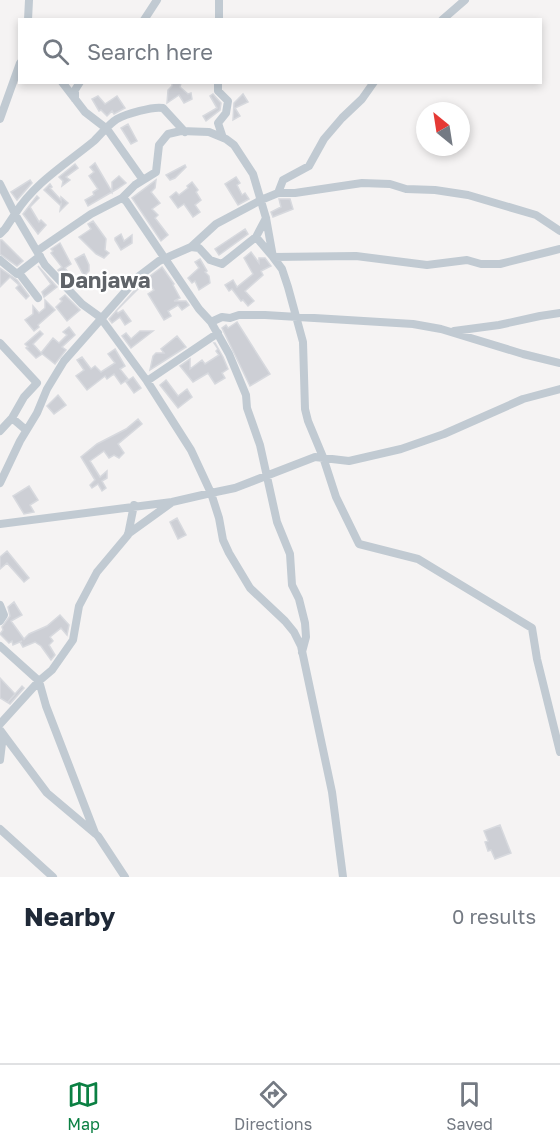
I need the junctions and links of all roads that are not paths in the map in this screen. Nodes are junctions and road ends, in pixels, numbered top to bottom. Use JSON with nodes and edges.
{"nodes":[{"id":1,"x":29,"y":0,"type":"edge"},
{"id":2,"x":157,"y":0,"type":"edge"},
{"id":3,"x":219,"y":0,"type":"edge"},
{"id":4,"x":465,"y":0,"type":"edge"},
{"id":5,"x":27,"y":18,"type":"edge"},
{"id":6,"x":145,"y":18,"type":"edge"},
{"id":7,"x":219,"y":18,"type":"edge"},
{"id":8,"x":444,"y":18,"type":"edge"},
{"id":9,"x":18,"y":69,"type":"edge"},
{"id":10,"x":64,"y":84,"type":"edge"},
{"id":11,"x":79,"y":84,"type":"edge"},
{"id":12,"x":218,"y":84,"type":"edge"},
{"id":13,"x":373,"y":84,"type":"edge"},
{"id":14,"x":75,"y":99,"type":"junction"},
{"id":15,"x":0,"y":119,"type":"edge"},
{"id":16,"x":107,"y":129,"type":"junction"},
{"id":17,"x":185,"y":132,"type":"junction"},
{"id":18,"x":223,"y":138,"type":"junction"},
{"id":19,"x":142,"y":180,"type":"junction"},
{"id":20,"x":0,"y":184,"type":"edge"},
{"id":21,"x":278,"y":193,"type":"junction"},
{"id":22,"x":122,"y":198,"type":"junction"},
{"id":23,"x":261,"y":200,"type":"junction"},
{"id":24,"x":15,"y":214,"type":"junction"},
{"id":25,"x":266,"y":218,"type":"junction"},
{"id":26,"x":560,"y":231,"type":"edge"},
{"id":27,"x":0,"y":234,"type":"edge"},
{"id":28,"x":256,"y":237,"type":"junction"},
{"id":29,"x":191,"y":247,"type":"junction"},
{"id":30,"x":560,"y":249,"type":"edge"},
{"id":31,"x":39,"y":254,"type":"junction"},
{"id":32,"x":273,"y":257,"type":"junction"},
{"id":33,"x":164,"y":259,"type":"junction"},
{"id":34,"x":0,"y":260,"type":"edge"},
{"id":35,"x":19,"y":273,"type":"junction"},
{"id":36,"x":38,"y":298,"type":"dead end"},
{"id":37,"x":560,"y":313,"type":"edge"},
{"id":38,"x":296,"y":316,"type":"junction"},
{"id":39,"x":100,"y":317,"type":"junction"},
{"id":40,"x":211,"y":322,"type":"junction"},
{"id":41,"x":451,"y":331,"type":"junction"},
{"id":42,"x":218,"y":333,"type":"junction"},
{"id":43,"x":0,"y":343,"type":"edge"},
{"id":44,"x":560,"y":363,"type":"edge"},
{"id":45,"x":147,"y":381,"type":"junction"},
{"id":46,"x":560,"y":389,"type":"edge"},
{"id":47,"x":12,"y":418,"type":"junction"},
{"id":48,"x":26,"y":430,"type":"junction"},
{"id":49,"x":0,"y":431,"type":"edge"},
{"id":50,"x":323,"y":457,"type":"junction"},
{"id":51,"x":266,"y":475,"type":"junction"},
{"id":52,"x":0,"y":483,"type":"edge"},
{"id":53,"x":211,"y":493,"type":"junction"},
{"id":54,"x":172,"y":502,"type":"junction"},
{"id":55,"x":134,"y":506,"type":"junction"},
{"id":56,"x":0,"y":524,"type":"edge"},
{"id":57,"x":128,"y":535,"type":"junction"},
{"id":58,"x":0,"y":606,"type":"edge"},
{"id":59,"x":0,"y":621,"type":"edge"},
{"id":60,"x":0,"y":646,"type":"edge"},
{"id":61,"x":302,"y":652,"type":"junction"},
{"id":62,"x":39,"y":681,"type":"junction"},
{"id":63,"x":0,"y":724,"type":"edge"},
{"id":64,"x":2,"y":732,"type":"edge"},
{"id":65,"x":560,"y":752,"type":"edge"},
{"id":66,"x":0,"y":760,"type":"edge"},
{"id":67,"x":0,"y":829,"type":"edge"},
{"id":68,"x":95,"y":833,"type":"junction"},
{"id":69,"x":52,"y":877,"type":"edge"},
{"id":70,"x":125,"y":877,"type":"edge"},
{"id":71,"x":343,"y":877,"type":"edge"}],
"edges":[{"from":1,"to":5,"type":"street"},
{"from":2,"to":6,"type":"street"},
{"from":3,"to":7,"type":"street"},
{"from":4,"to":8,"type":"street"},
{"from":9,"to":15,"type":"street"},
{"from":10,"to":14,"type":"street"},
{"from":11,"to":14,"type":"street"},
{"from":12,"to":18,"type":"street"},
{"from":13,"to":21,"type":"street"},
{"from":14,"to":16,"type":"street"},
{"from":16,"to":17,"type":"street"},
{"from":16,"to":19,"type":"street"},
{"from":16,"to":24,"type":"street"},
{"from":17,"to":18,"type":"street"},
{"from":17,"to":19,"type":"street"},
{"from":18,"to":23,"type":"street"},
{"from":19,"to":22,"type":"street"},
{"from":20,"to":24,"type":"street"},
{"from":21,"to":23,"type":"street"},
{"from":21,"to":26,"type":"street"},
{"from":22,"to":31,"type":"street"},
{"from":22,"to":33,"type":"street"},
{"from":23,"to":25,"type":"street"},
{"from":23,"to":29,"type":"street"},
{"from":24,"to":27,"type":"street"},
{"from":24,"to":31,"type":"street"},
{"from":25,"to":28,"type":"street"},
{"from":25,"to":32,"type":"street"},
{"from":28,"to":29,"type":"street"},
{"from":28,"to":32,"type":"street"},
{"from":29,"to":33,"type":"street"},
{"from":30,"to":32,"type":"street"},
{"from":31,"to":35,"type":"street"},
{"from":31,"to":39,"type":"street"},
{"from":32,"to":38,"type":"street"},
{"from":33,"to":39,"type":"street"},
{"from":33,"to":40,"type":"street"},
{"from":34,"to":35,"type":"street"},
{"from":35,"to":36,"type":"street"},
{"from":37,"to":41,"type":"street"},
{"from":38,"to":40,"type":"street"},
{"from":38,"to":41,"type":"street"},
{"from":38,"to":50,"type":"street"},
{"from":39,"to":45,"type":"street"},
{"from":39,"to":48,"type":"street"},
{"from":40,"to":42,"type":"street"},
{"from":41,"to":44,"type":"street"},
{"from":42,"to":45,"type":"street"},
{"from":42,"to":51,"type":"street"},
{"from":43,"to":47,"type":"street"},
{"from":45,"to":53,"type":"street"},
{"from":46,"to":50,"type":"street"},
{"from":47,"to":48,"type":"street"},
{"from":47,"to":49,"type":"street"},
{"from":48,"to":52,"type":"street"},
{"from":50,"to":51,"type":"street"},
{"from":50,"to":65,"type":"street"},
{"from":51,"to":53,"type":"street"},
{"from":51,"to":61,"type":"street"},
{"from":53,"to":54,"type":"street"},
{"from":53,"to":61,"type":"street"},
{"from":54,"to":55,"type":"street"},
{"from":54,"to":57,"type":"street"},
{"from":55,"to":56,"type":"street"},
{"from":55,"to":57,"type":"street"},
{"from":57,"to":62,"type":"street"},
{"from":58,"to":59,"type":"street"},
{"from":60,"to":62,"type":"street"},
{"from":61,"to":71,"type":"street"},
{"from":62,"to":63,"type":"street"},
{"from":62,"to":68,"type":"street"},
{"from":64,"to":66,"type":"street"},
{"from":64,"to":68,"type":"street"},
{"from":67,"to":69,"type":"street"},
{"from":68,"to":70,"type":"street"}]}
